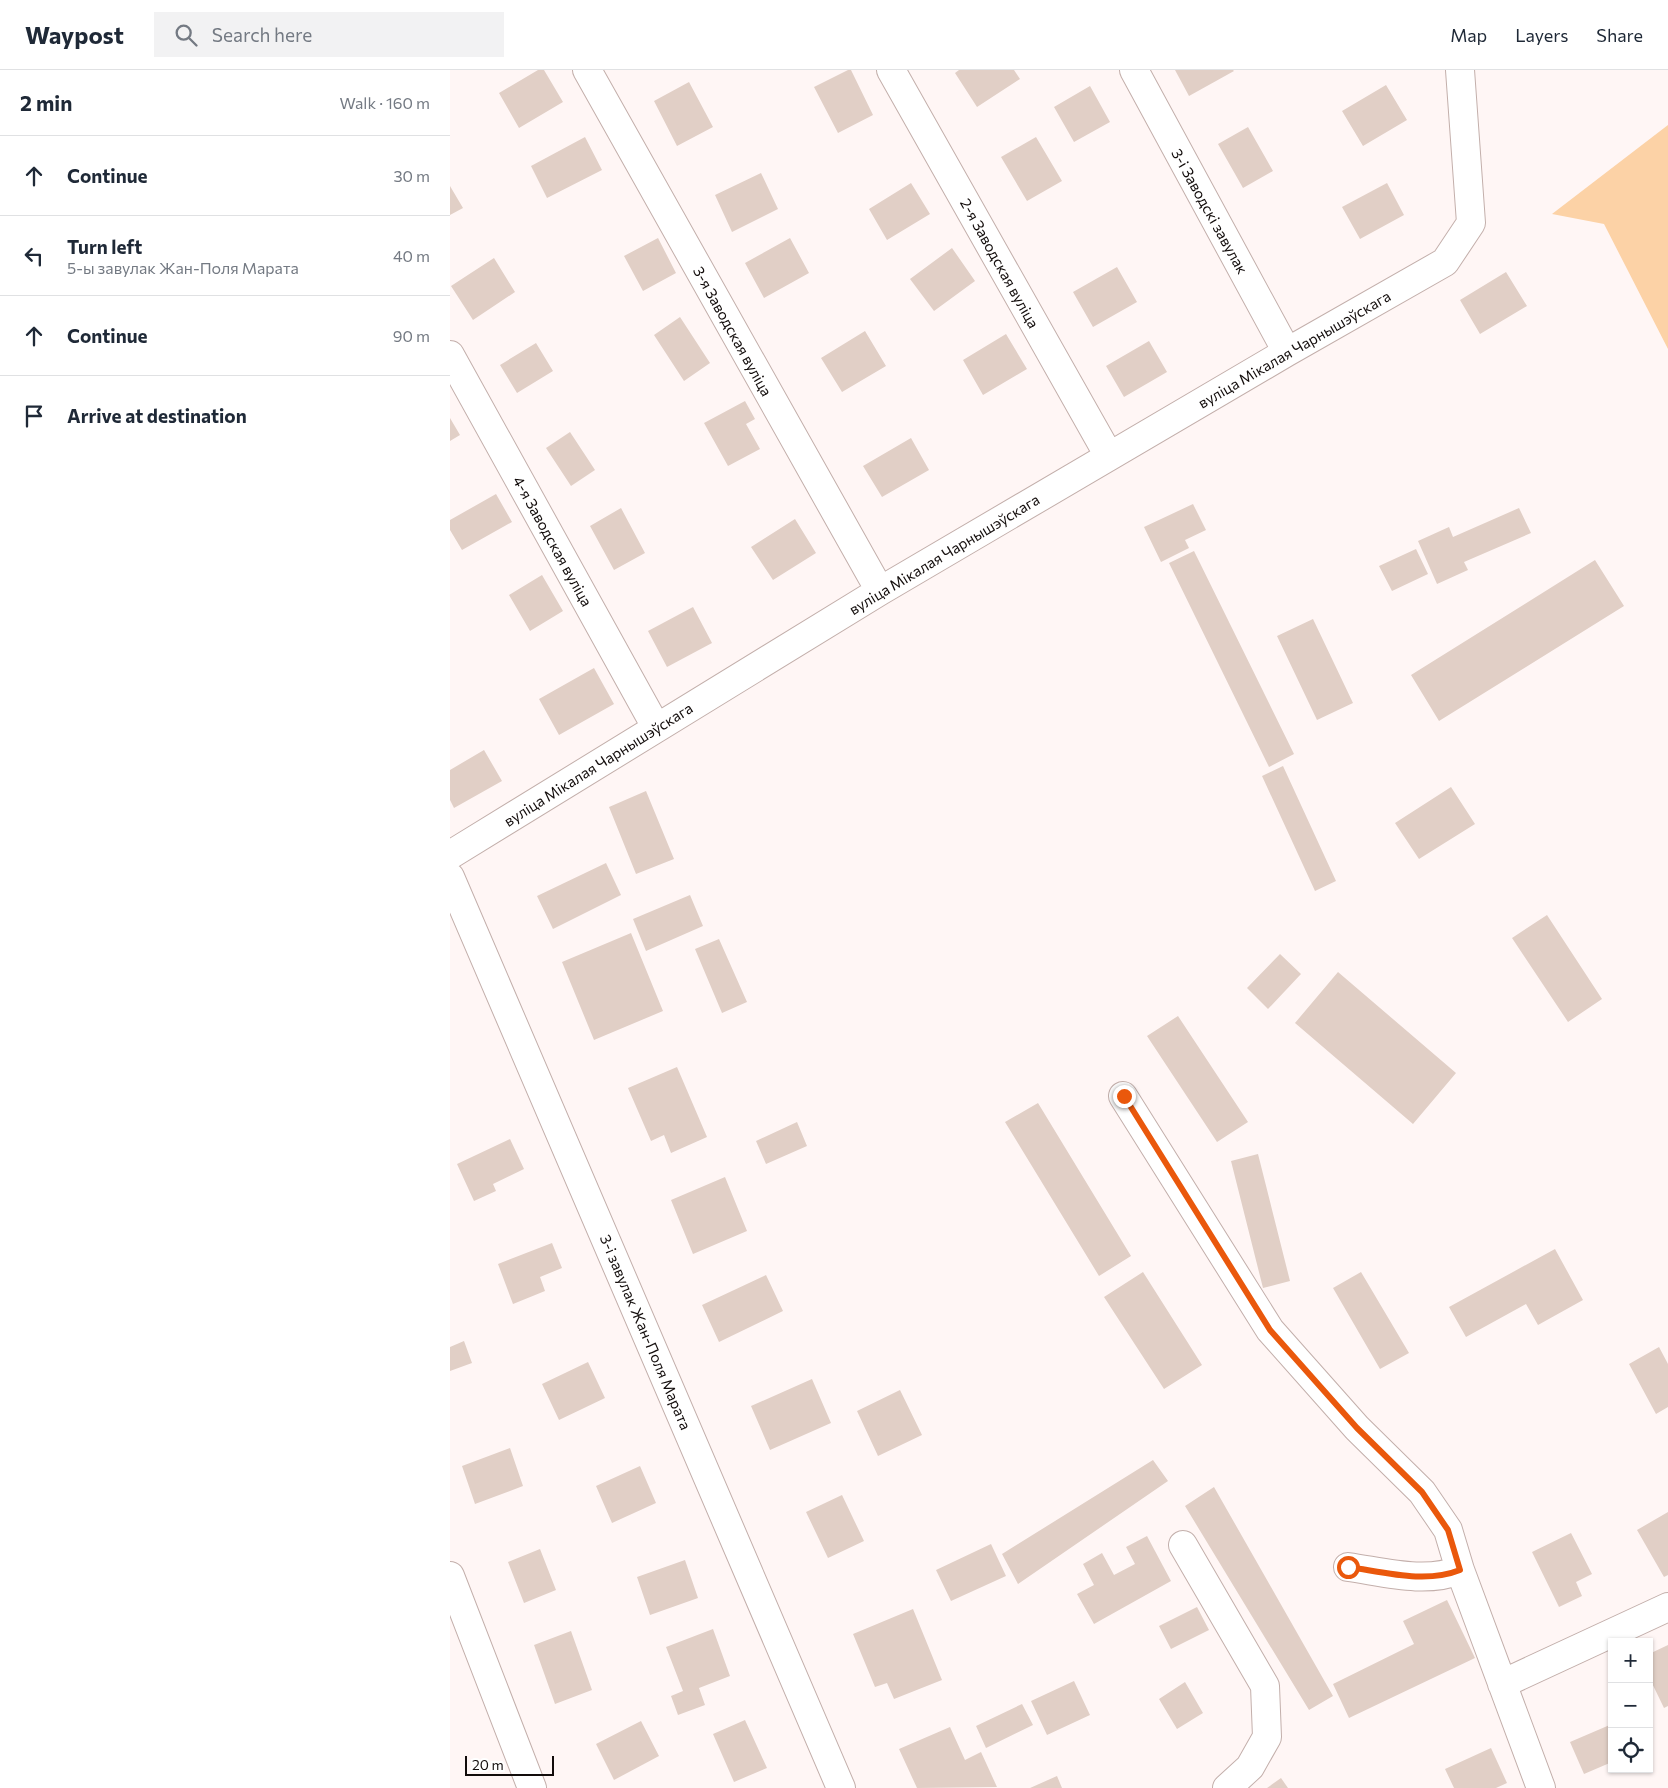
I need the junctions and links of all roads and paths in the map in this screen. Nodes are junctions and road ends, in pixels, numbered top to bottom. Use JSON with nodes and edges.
{"nodes":[{"id":1,"x":587,"y":70,"type":"edge"},
{"id":2,"x":891,"y":70,"type":"edge"},
{"id":3,"x":1134,"y":70,"type":"edge"},
{"id":4,"x":1460,"y":70,"type":"edge"},
{"id":5,"x":1287,"y":352,"type":"junction"},
{"id":6,"x":450,"y":355,"type":"edge"},
{"id":7,"x":1109,"y":456,"type":"junction"},
{"id":8,"x":880,"y":591,"type":"junction"},
{"id":9,"x":656,"y":728,"type":"junction"},
{"id":10,"x":450,"y":855,"type":"edge"},
{"id":11,"x":450,"y":877,"type":"edge"},
{"id":12,"x":1124,"y":1096,"type":"dead end"},
{"id":13,"x":1183,"y":1545,"type":"dead end"},
{"id":14,"x":1348,"y":1567,"type":"dead end"},
{"id":15,"x":1460,"y":1570,"type":"junction"},
{"id":16,"x":450,"y":1576,"type":"edge"},
{"id":17,"x":1668,"y":1607,"type":"edge"},
{"id":18,"x":1502,"y":1684,"type":"junction"},
{"id":19,"x":532,"y":1788,"type":"edge"},
{"id":20,"x":841,"y":1788,"type":"edge"},
{"id":21,"x":1227,"y":1788,"type":"edge"},
{"id":22,"x":1541,"y":1788,"type":"edge"}],
"edges":[{"from":1,"to":8,"type":"street","name":"3-я Заводская вуліца"},
{"from":2,"to":7,"type":"street","name":"2-я Заводская вуліца"},
{"from":3,"to":5,"type":"street","name":"3-і Заводскі завулак"},
{"from":4,"to":5,"type":"street","name":"вуліца Мікалая Чарнышэўскага"},
{"from":5,"to":7,"type":"street","name":"вуліца Мікалая Чарнышэўскага"},
{"from":6,"to":9,"type":"street","name":"4-я Заводская вуліца"},
{"from":7,"to":8,"type":"street","name":"вуліца Мікалая Чарнышэўскага"},
{"from":8,"to":9,"type":"street","name":"вуліца Мікалая Чарнышэўскага"},
{"from":9,"to":10,"type":"street","name":"вуліца Мікалая Чарнышэўскага"},
{"from":11,"to":20,"type":"street","name":"3-і завулак Жан-Поля Марата"},
{"from":12,"to":15,"type":"street"},
{"from":13,"to":21,"type":"street"},
{"from":14,"to":15,"type":"street"},
{"from":15,"to":18,"type":"street"},
{"from":16,"to":19,"type":"street"},
{"from":17,"to":18,"type":"street"},
{"from":18,"to":22,"type":"street"}]}
